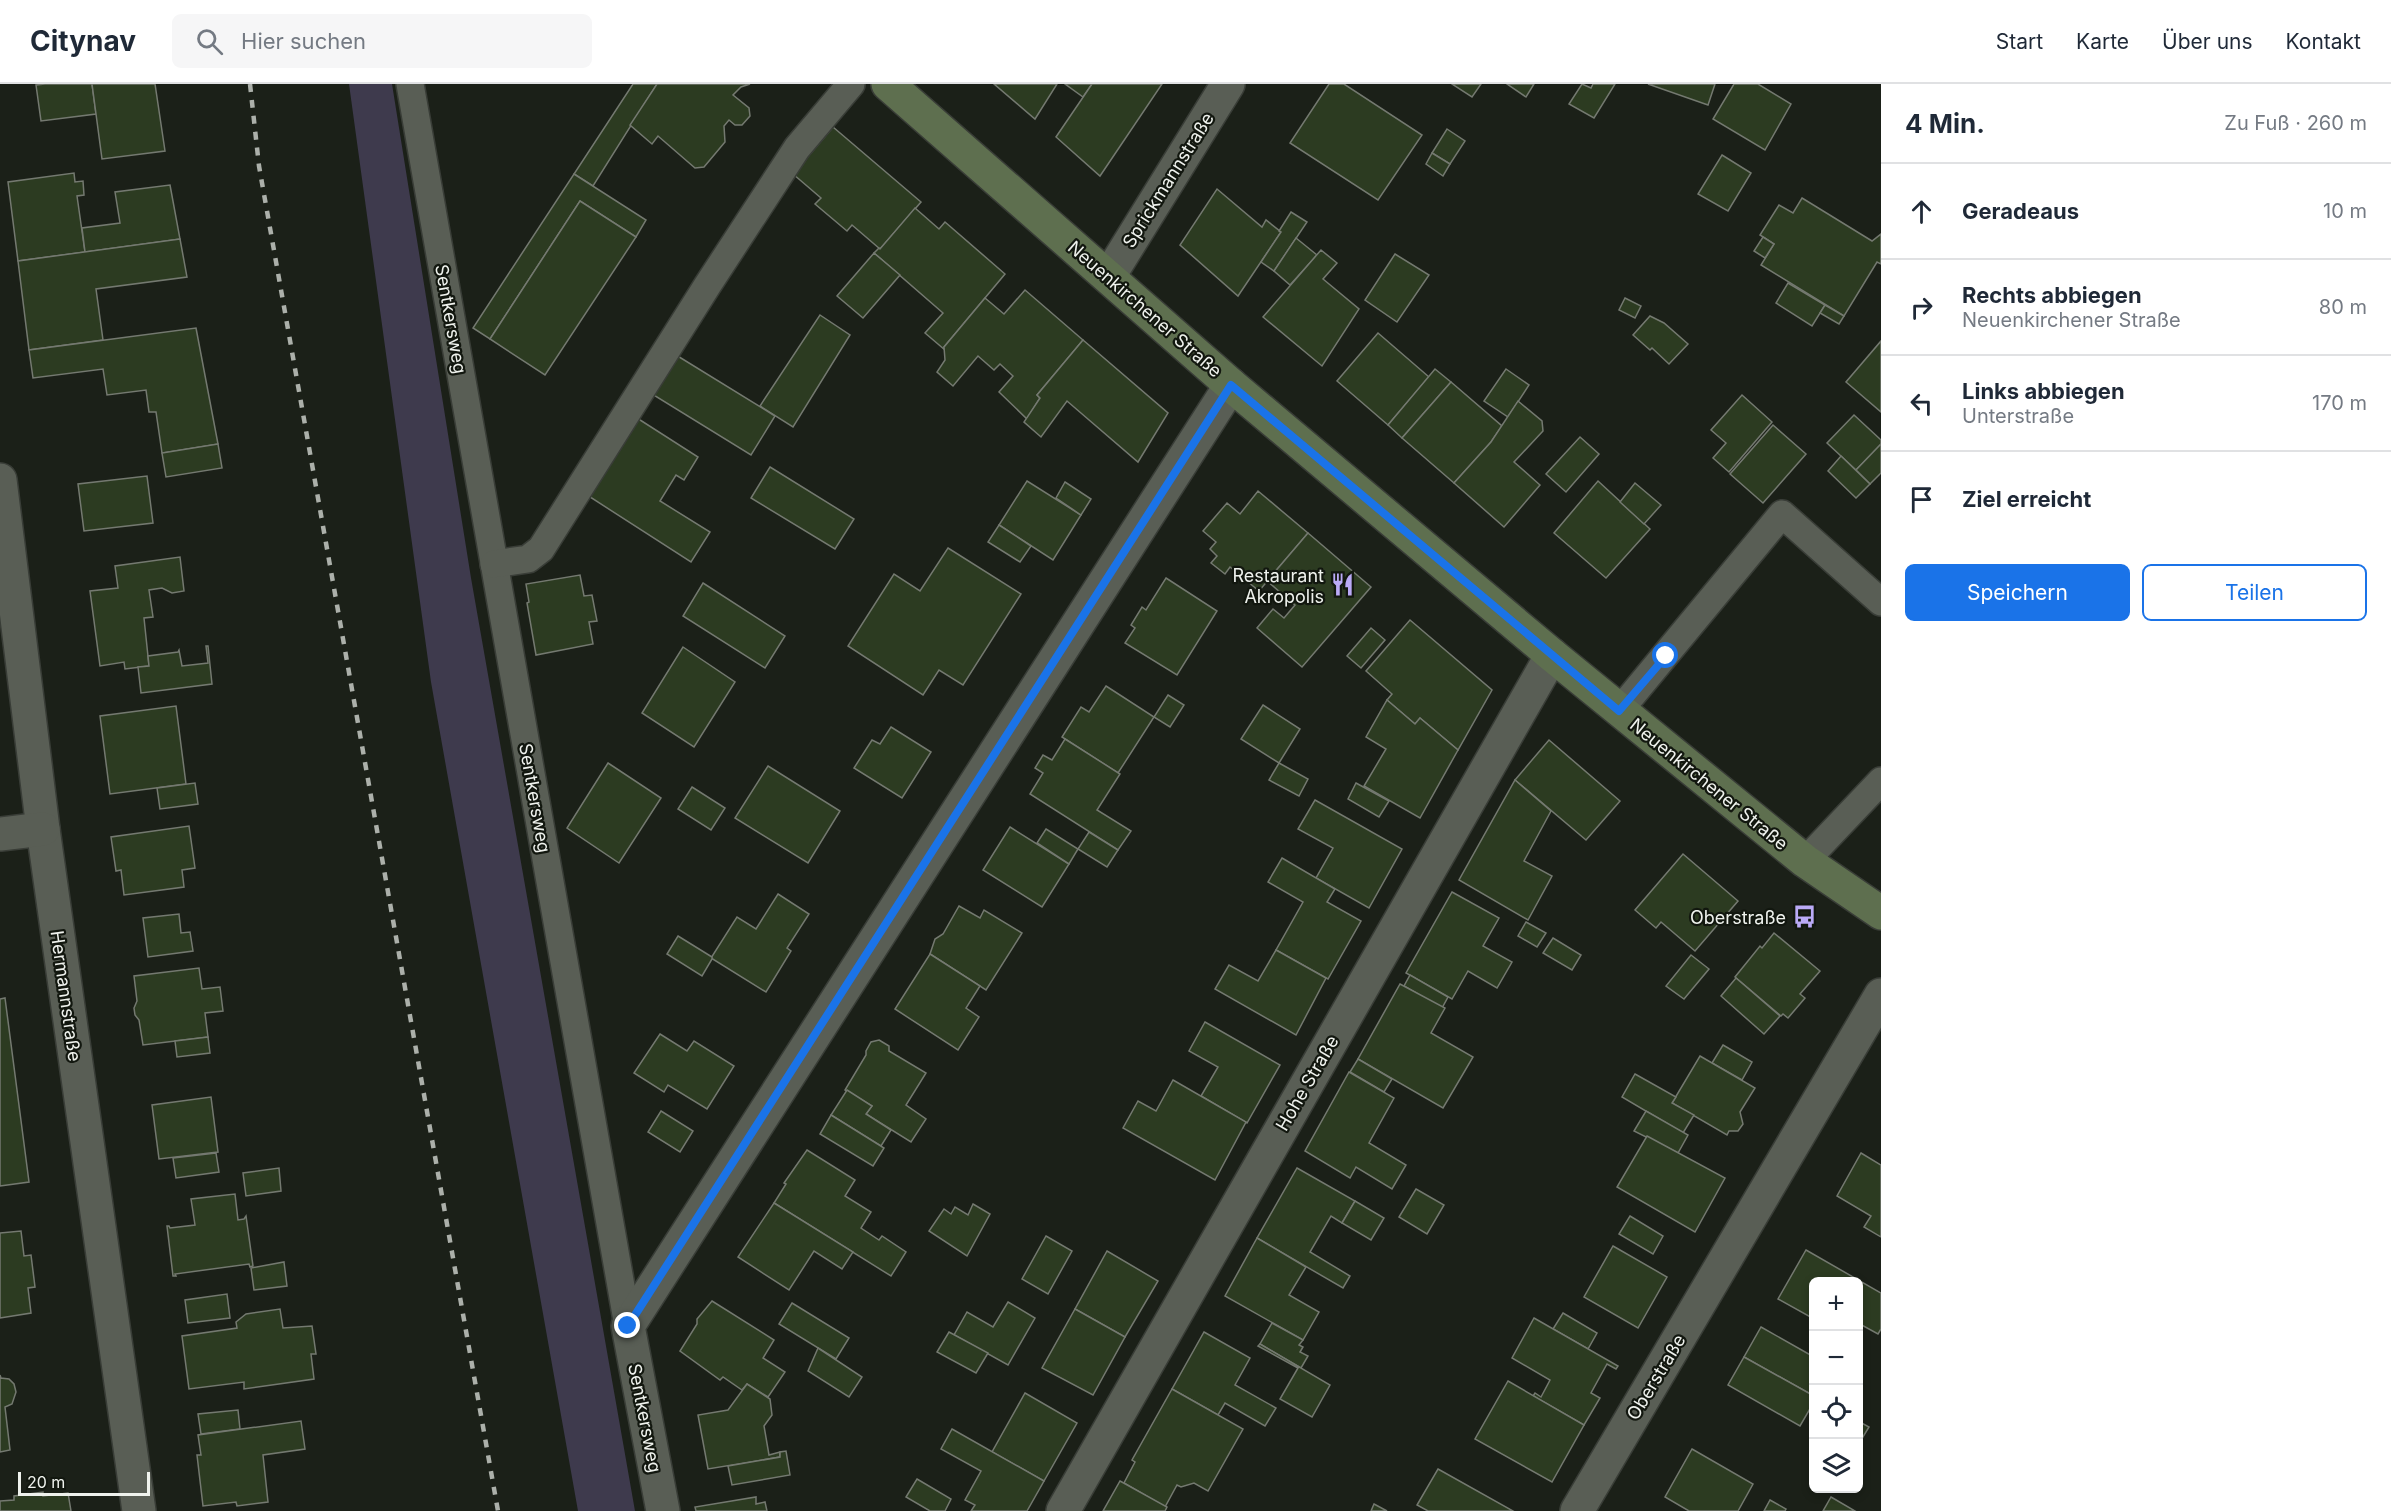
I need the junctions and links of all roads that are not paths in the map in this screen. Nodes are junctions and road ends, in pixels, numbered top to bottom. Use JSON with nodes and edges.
{"nodes":[{"id":1,"x":410,"y":84,"type":"edge"},
{"id":2,"x":851,"y":84,"type":"edge"},
{"id":3,"x":888,"y":84,"type":"edge"},
{"id":4,"x":1228,"y":84,"type":"edge"},
{"id":5,"x":1108,"y":276,"type":"junction"},
{"id":6,"x":1231,"y":385,"type":"junction"},
{"id":7,"x":0,"y":480,"type":"edge"},
{"id":8,"x":494,"y":564,"type":"junction"},
{"id":9,"x":1881,"y":602,"type":"edge"},
{"id":10,"x":1552,"y":655,"type":"junction"},
{"id":11,"x":1619,"y":711,"type":"junction"},
{"id":12,"x":1881,"y":781,"type":"edge"},
{"id":13,"x":43,"y":829,"type":"junction"},
{"id":14,"x":0,"y":834,"type":"edge"},
{"id":15,"x":1805,"y":861,"type":"junction"},
{"id":16,"x":1881,"y":913,"type":"edge"},
{"id":17,"x":1881,"y":995,"type":"edge"},
{"id":18,"x":628,"y":1326,"type":"junction"},
{"id":19,"x":139,"y":1511,"type":"edge"},
{"id":20,"x":663,"y":1511,"type":"edge"},
{"id":21,"x":1063,"y":1511,"type":"edge"},
{"id":22,"x":1577,"y":1511,"type":"edge"}],
"edges":[{"from":1,"to":8,"type":"lane","name":"Sentkersweg"},
{"from":2,"to":8,"type":"lane"},
{"from":3,"to":5,"type":"street","name":"Neuenkirchener Straße"},
{"from":4,"to":5,"type":"street","name":"Sprickmannstraße"},
{"from":5,"to":6,"type":"street","name":"Neuenkirchener Straße"},
{"from":6,"to":10,"type":"street","name":"Neuenkirchener Straße"},
{"from":6,"to":18,"type":"street"},
{"from":7,"to":13,"type":"street","name":"Hermannstraße"},
{"from":8,"to":18,"type":"lane","name":"Sentkersweg"},
{"from":9,"to":11,"type":"lane"},
{"from":10,"to":11,"type":"street","name":"Neuenkirchener Straße"},
{"from":10,"to":21,"type":"street","name":"Hohe Straße"},
{"from":11,"to":15,"type":"street","name":"Neuenkirchener Straße"},
{"from":12,"to":15,"type":"lane"},
{"from":13,"to":14,"type":"street"},
{"from":13,"to":19,"type":"street","name":"Hermannstraße"},
{"from":15,"to":16,"type":"street","name":"Neuenkirchener Straße"},
{"from":17,"to":22,"type":"street","name":"Oberstraße"},
{"from":18,"to":20,"type":"street","name":"Sentkersweg"}]}
